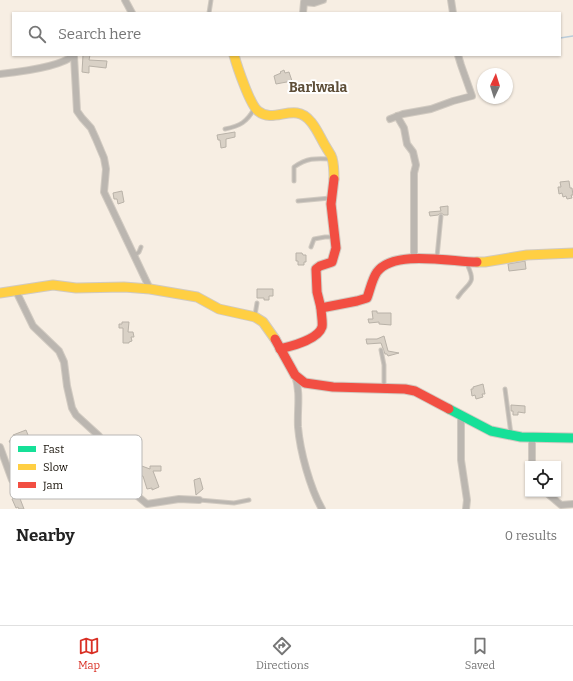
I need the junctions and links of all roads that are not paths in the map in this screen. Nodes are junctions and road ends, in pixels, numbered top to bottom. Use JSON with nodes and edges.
{"nodes":[{"id":1,"x":125,"y":0,"type":"edge"},
{"id":2,"x":211,"y":0,"type":"edge"},
{"id":3,"x":323,"y":0,"type":"edge"},
{"id":4,"x":452,"y":0,"type":"edge"},
{"id":5,"x":131,"y":12,"type":"edge"},
{"id":6,"x":209,"y":12,"type":"edge"},
{"id":7,"x":303,"y":12,"type":"edge"},
{"id":8,"x":453,"y":12,"type":"edge"},
{"id":9,"x":72,"y":56,"type":"edge"},
{"id":10,"x":74,"y":56,"type":"edge"},
{"id":11,"x":234,"y":56,"type":"edge"},
{"id":12,"x":458,"y":56,"type":"edge"},
{"id":13,"x":0,"y":74,"type":"edge"},
{"id":14,"x":255,"y":108,"type":"junction"},
{"id":15,"x":397,"y":116,"type":"junction"},
{"id":16,"x":390,"y":119,"type":"dead end"},
{"id":17,"x":225,"y":129,"type":"dead end"},
{"id":18,"x":333,"y":159,"type":"junction"},
{"id":19,"x":294,"y":181,"type":"dead end"},
{"id":20,"x":332,"y":198,"type":"junction"},
{"id":21,"x":298,"y":201,"type":"dead end"},
{"id":22,"x":441,"y":216,"type":"dead end"},
{"id":23,"x":336,"y":237,"type":"junction"},
{"id":24,"x":141,"y":247,"type":"dead end"},
{"id":25,"x":311,"y":247,"type":"dead end"},
{"id":26,"x":573,"y":253,"type":"edge"},
{"id":27,"x":134,"y":256,"type":"junction"},
{"id":28,"x":414,"y":258,"type":"junction"},
{"id":29,"x":437,"y":258,"type":"junction"},
{"id":30,"x":467,"y":262,"type":"junction"},
{"id":31,"x":150,"y":289,"type":"junction"},
{"id":32,"x":16,"y":292,"type":"junction"},
{"id":33,"x":0,"y":293,"type":"edge"},
{"id":34,"x":458,"y":297,"type":"dead end"},
{"id":35,"x":257,"y":303,"type":"dead end"},
{"id":36,"x":321,"y":308,"type":"junction"},
{"id":37,"x":255,"y":317,"type":"junction"},
{"id":38,"x":280,"y":349,"type":"junction"},
{"id":39,"x":381,"y":350,"type":"dead end"},
{"id":40,"x":295,"y":375,"type":"junction"},
{"id":41,"x":384,"y":387,"type":"junction"},
{"id":42,"x":505,"y":389,"type":"dead end"},
{"id":43,"x":460,"y":416,"type":"junction"},
{"id":44,"x":98,"y":435,"type":"edge"},
{"id":45,"x":511,"y":436,"type":"junction"},
{"id":46,"x":532,"y":438,"type":"junction"},
{"id":47,"x":573,"y":438,"type":"edge"},
{"id":48,"x":0,"y":446,"type":"edge"},
{"id":49,"x":532,"y":461,"type":"edge"},
{"id":50,"x":10,"y":474,"type":"edge"},
{"id":51,"x":551,"y":497,"type":"edge"},
{"id":52,"x":139,"y":499,"type":"edge"},
{"id":53,"x":199,"y":500,"type":"joint"},
{"id":54,"x":249,"y":500,"type":"dead end"},
{"id":55,"x":573,"y":504,"type":"edge"},
{"id":56,"x":146,"y":507,"type":"edge"},
{"id":57,"x":562,"y":507,"type":"edge"},
{"id":58,"x":322,"y":509,"type":"edge"},
{"id":59,"x":466,"y":509,"type":"edge"}],
"edges":[{"from":1,"to":5,"type":"street"},
{"from":2,"to":6,"type":"lane"},
{"from":3,"to":7,"type":"street"},
{"from":4,"to":8,"type":"street"},
{"from":9,"to":13,"type":"street"},
{"from":10,"to":27,"type":"street"},
{"from":11,"to":14,"type":"street"},
{"from":12,"to":15,"type":"street"},
{"from":14,"to":17,"type":"lane"},
{"from":14,"to":18,"type":"street"},
{"from":15,"to":16,"type":"street"},
{"from":15,"to":28,"type":"street"},
{"from":18,"to":19,"type":"lane"},
{"from":18,"to":20,"type":"street"},
{"from":20,"to":21,"type":"lane"},
{"from":20,"to":23,"type":"street"},
{"from":22,"to":29,"type":"lane"},
{"from":23,"to":25,"type":"lane"},
{"from":23,"to":36,"type":"street"},
{"from":24,"to":27,"type":"lane"},
{"from":26,"to":30,"type":"street"},
{"from":27,"to":31,"type":"street"},
{"from":28,"to":29,"type":"street"},
{"from":28,"to":36,"type":"street"},
{"from":29,"to":30,"type":"street"},
{"from":30,"to":34,"type":"lane"},
{"from":31,"to":32,"type":"street"},
{"from":31,"to":37,"type":"street"},
{"from":32,"to":33,"type":"street"},
{"from":32,"to":44,"type":"street"},
{"from":35,"to":37,"type":"lane"},
{"from":36,"to":38,"type":"street"},
{"from":37,"to":38,"type":"street"},
{"from":38,"to":40,"type":"street"},
{"from":39,"to":41,"type":"lane"},
{"from":40,"to":41,"type":"street"},
{"from":40,"to":58,"type":"street"},
{"from":41,"to":43,"type":"street"},
{"from":42,"to":45,"type":"lane"},
{"from":43,"to":45,"type":"street"},
{"from":43,"to":59,"type":"street"},
{"from":45,"to":46,"type":"street"},
{"from":46,"to":47,"type":"street"},
{"from":46,"to":49,"type":"street"},
{"from":48,"to":50,"type":"street"},
{"from":51,"to":57,"type":"street"},
{"from":52,"to":56,"type":"street"},
{"from":53,"to":54,"type":"lane"},
{"from":53,"to":56,"type":"street"},
{"from":55,"to":57,"type":"street"}]}
